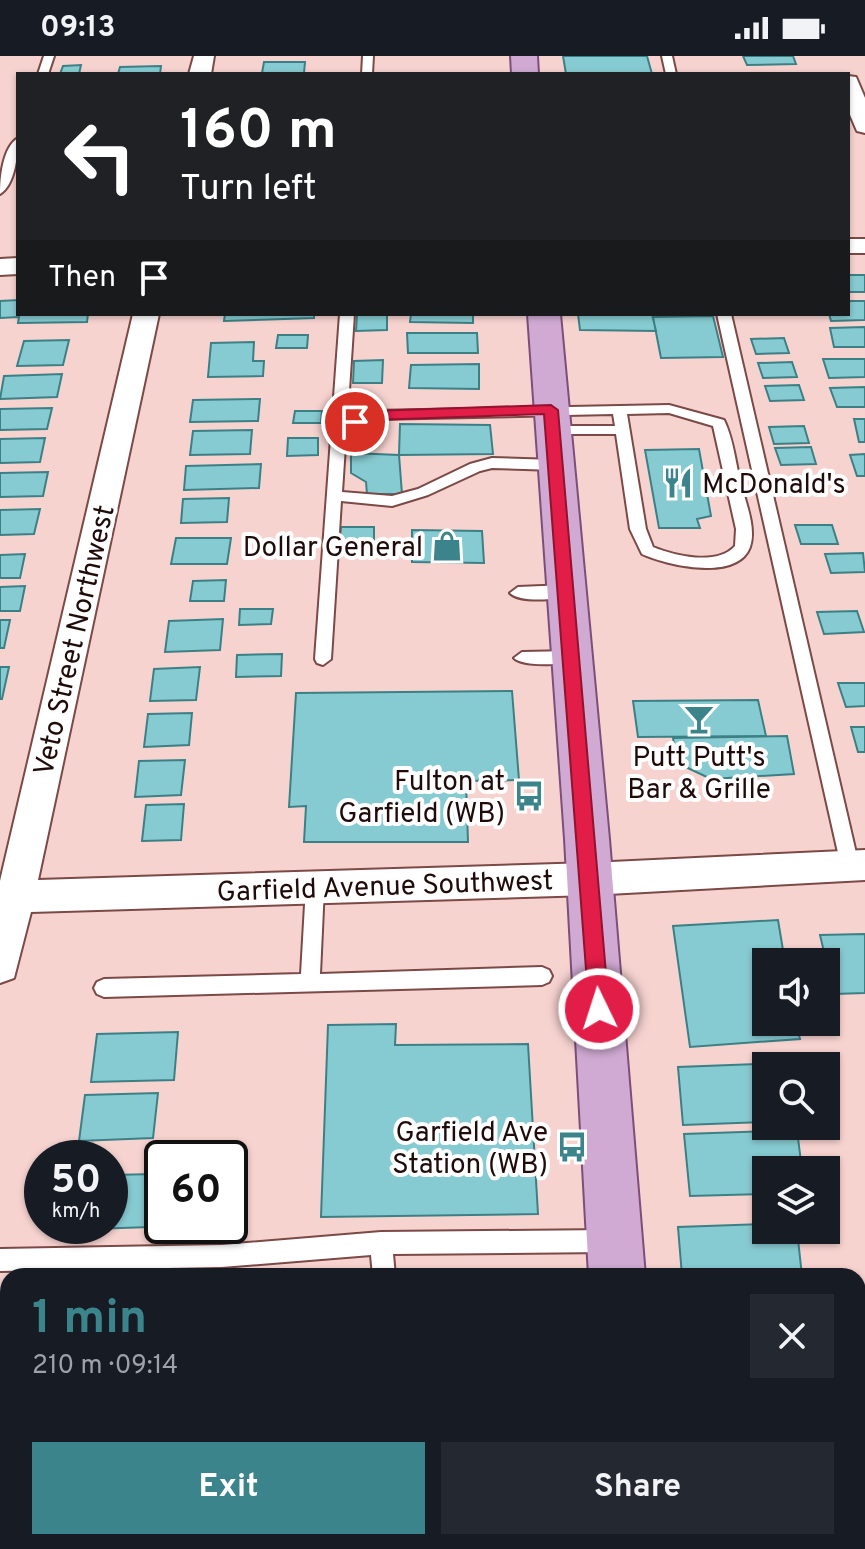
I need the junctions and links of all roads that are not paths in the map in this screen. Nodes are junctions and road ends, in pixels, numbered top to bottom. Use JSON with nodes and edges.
{"nodes":[{"id":1,"x":850,"y":87,"type":"edge"},
{"id":2,"x":865,"y":126,"type":"edge"},
{"id":3,"x":16,"y":146,"type":"edge"},
{"id":4,"x":0,"y":190,"type":"edge"},
{"id":5,"x":146,"y":316,"type":"edge"},
{"id":6,"x":347,"y":316,"type":"edge"},
{"id":7,"x":544,"y":316,"type":"edge"},
{"id":8,"x":724,"y":316,"type":"edge"},
{"id":9,"x":619,"y":408,"type":"junction"},
{"id":10,"x":339,"y":429,"type":"junction"},
{"id":11,"x":622,"y":430,"type":"junction"},
{"id":12,"x":553,"y":435,"type":"junction"},
{"id":13,"x":335,"y":496,"type":"junction"},
{"id":14,"x":567,"y":591,"type":"junction"},
{"id":15,"x":518,"y":593,"type":"dead end"},
{"id":16,"x":572,"y":657,"type":"junction"},
{"id":17,"x":522,"y":658,"type":"dead end"},
{"id":18,"x":323,"y":659,"type":"dead end"},
{"id":19,"x":858,"y":866,"type":"edge"},
{"id":20,"x":590,"y":879,"type":"junction"},
{"id":21,"x":315,"y":887,"type":"junction"},
{"id":22,"x":8,"y":897,"type":"edge"},
{"id":23,"x":0,"y":966,"type":"edge"},
{"id":24,"x":542,"y":976,"type":"dead end"},
{"id":25,"x":310,"y":983,"type":"junction"},
{"id":26,"x":104,"y":988,"type":"dead end"},
{"id":27,"x":381,"y":1243,"type":"junction"},
{"id":28,"x":616,"y":1258,"type":"edge"},
{"id":29,"x":0,"y":1260,"type":"edge"},
{"id":30,"x":383,"y":1268,"type":"edge"}],
"edges":[{"from":1,"to":2,"type":"street"},
{"from":3,"to":4,"type":"lane"},
{"from":5,"to":22,"type":"street","name":"Veto Street Northwest"},
{"from":6,"to":10,"type":"lane"},
{"from":7,"to":12,"type":"main road"},
{"from":8,"to":19,"type":"lane"},
{"from":9,"to":11,"type":"lane"},
{"from":9,"to":11,"type":"lane"},
{"from":9,"to":12,"type":"lane"},
{"from":10,"to":12,"type":"lane"},
{"from":10,"to":13,"type":"lane"},
{"from":11,"to":12,"type":"lane"},
{"from":12,"to":13,"type":"lane"},
{"from":12,"to":14,"type":"main road"},
{"from":13,"to":18,"type":"lane"},
{"from":14,"to":15,"type":"lane"},
{"from":14,"to":16,"type":"main road"},
{"from":16,"to":17,"type":"lane"},
{"from":16,"to":20,"type":"main road"},
{"from":19,"to":20,"type":"street","name":"Garfield Avenue Southwest"},
{"from":20,"to":21,"type":"street","name":"Garfield Avenue Southwest"},
{"from":20,"to":28,"type":"main road"},
{"from":21,"to":22,"type":"street","name":"Garfield Avenue Southwest"},
{"from":21,"to":25,"type":"lane"},
{"from":22,"to":23,"type":"street","name":"Veto Street Northwest"},
{"from":24,"to":25,"type":"lane"},
{"from":25,"to":26,"type":"lane"},
{"from":27,"to":28,"type":"lane"},
{"from":27,"to":29,"type":"lane"},
{"from":27,"to":30,"type":"lane"}]}
